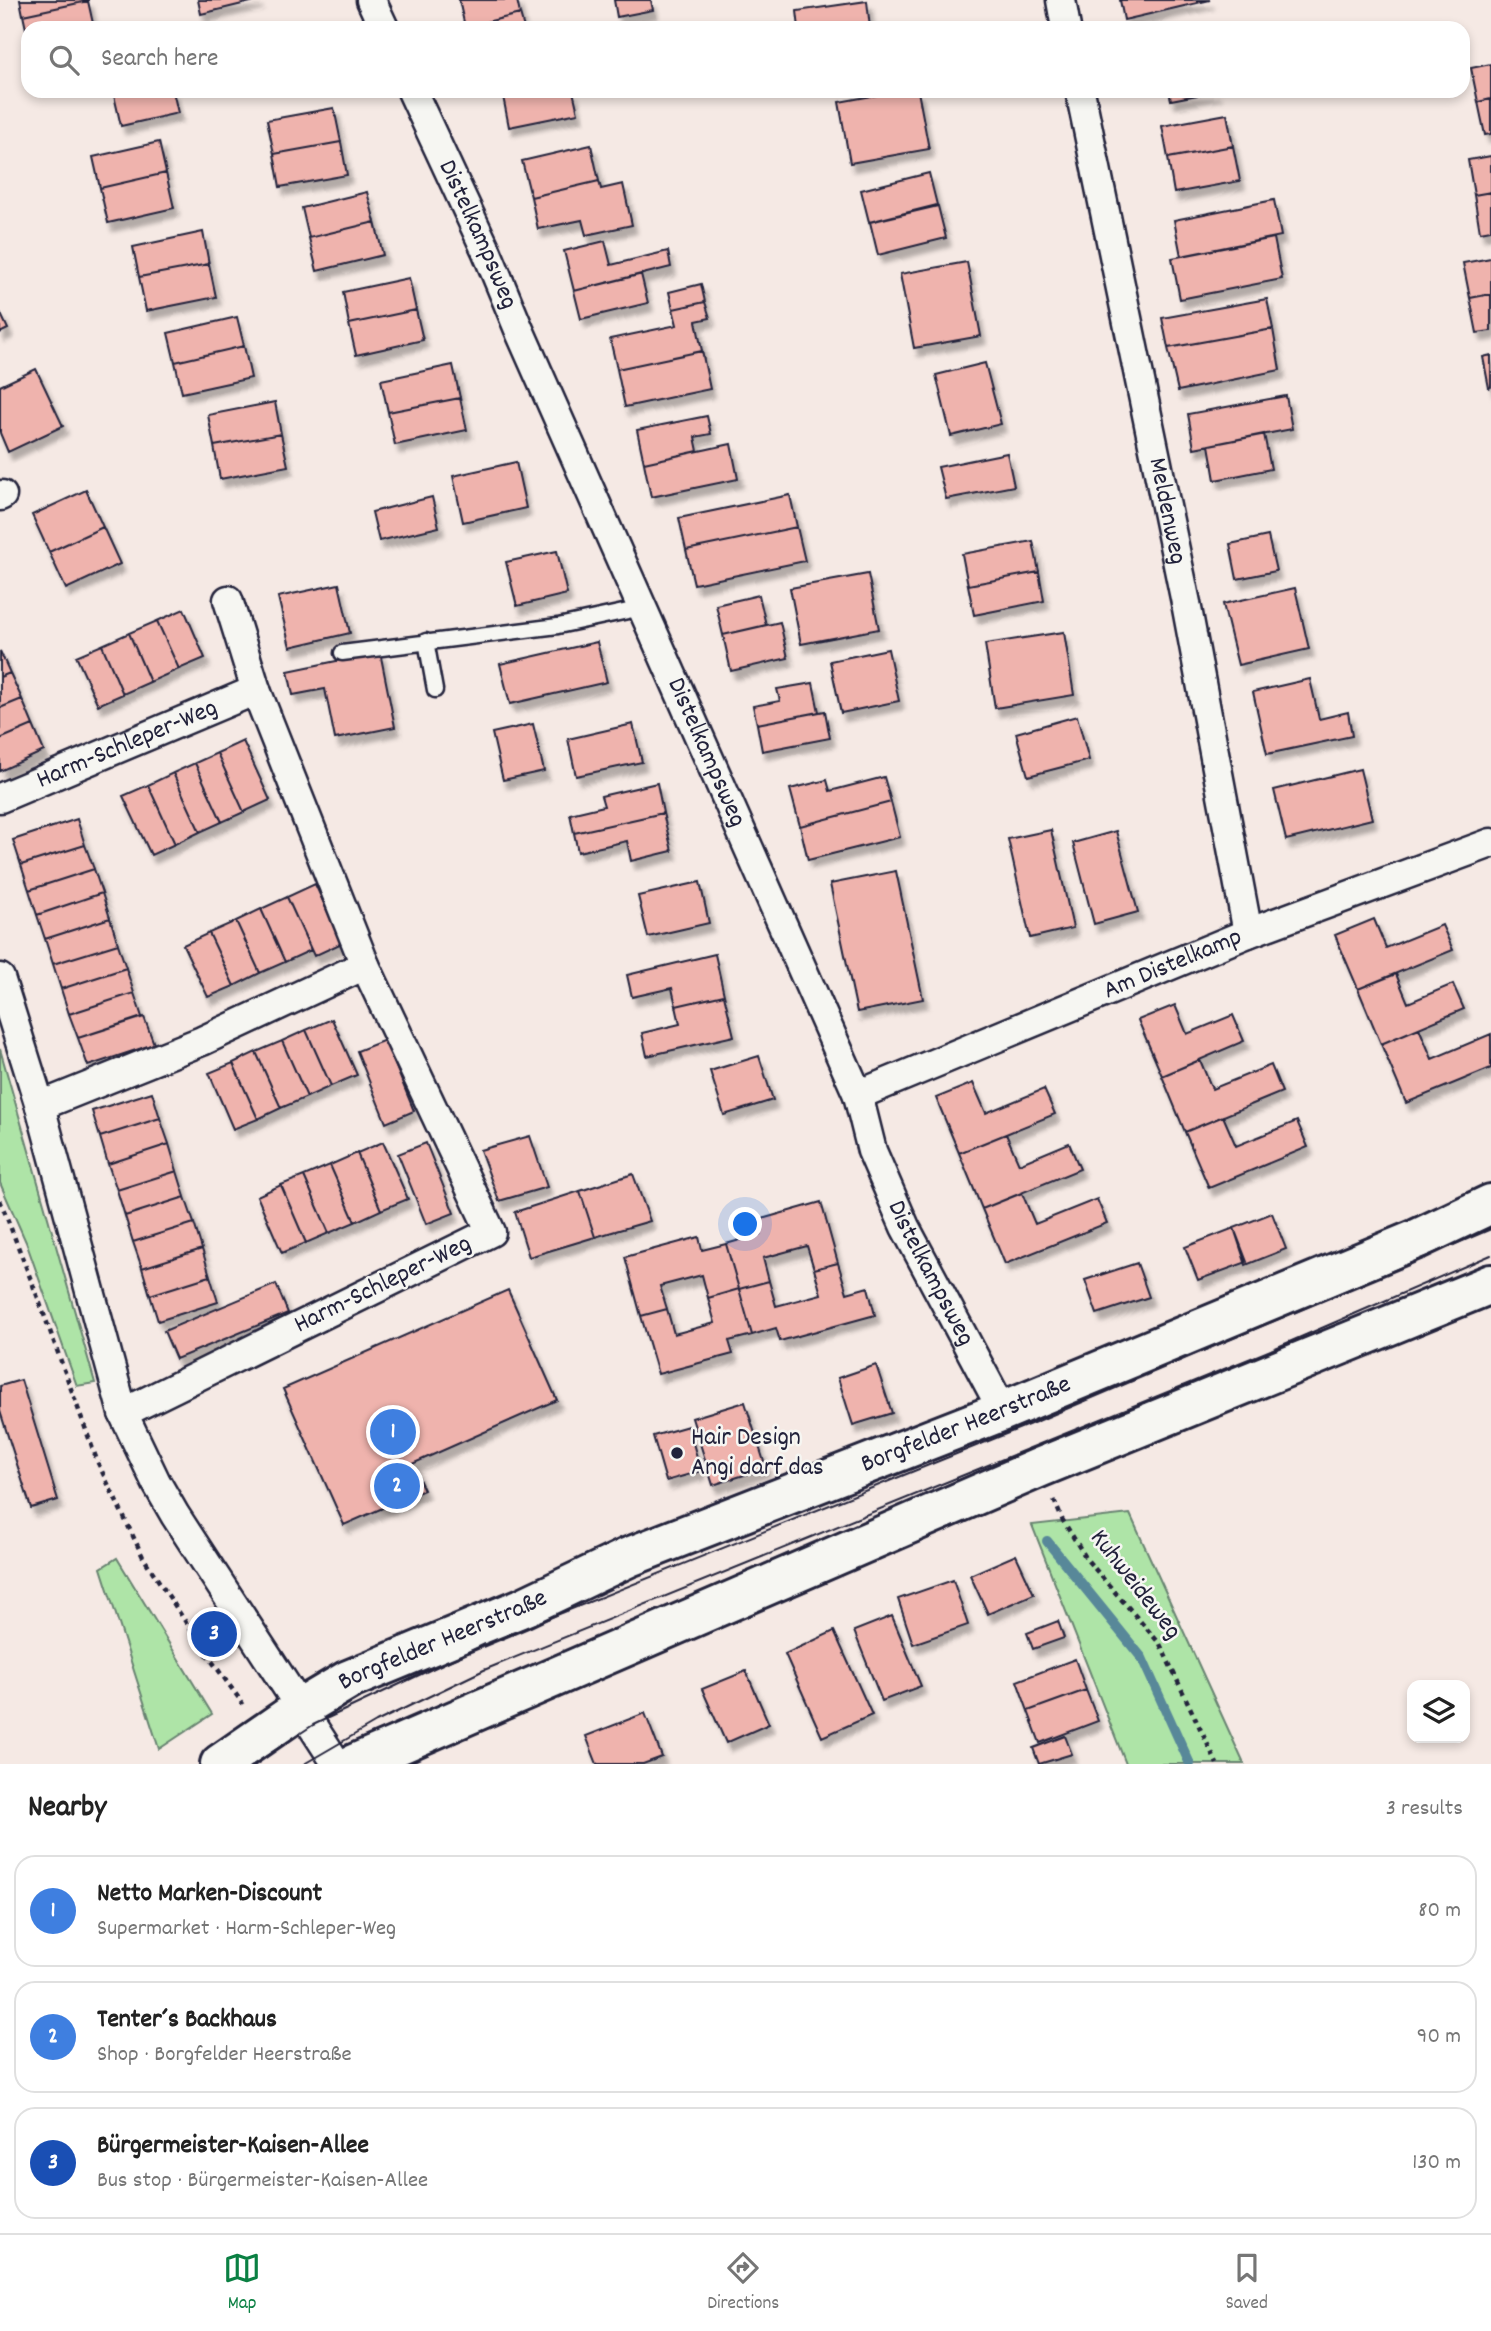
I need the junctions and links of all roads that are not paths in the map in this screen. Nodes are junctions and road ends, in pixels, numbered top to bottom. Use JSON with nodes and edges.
{"nodes":[{"id":1,"x":371,"y":0,"type":"edge"},
{"id":2,"x":1061,"y":0,"type":"edge"},
{"id":3,"x":380,"y":21,"type":"edge"},
{"id":4,"x":1065,"y":21,"type":"edge"},
{"id":5,"x":415,"y":98,"type":"edge"},
{"id":6,"x":1081,"y":98,"type":"edge"},
{"id":7,"x":228,"y":600,"type":"dead end"},
{"id":8,"x":642,"y":608,"type":"junction"},
{"id":9,"x":426,"y":641,"type":"junction"},
{"id":10,"x":342,"y":653,"type":"dead end"},
{"id":11,"x":256,"y":690,"type":"junction"},
{"id":12,"x":435,"y":690,"type":"dead end"},
{"id":13,"x":0,"y":798,"type":"edge"},
{"id":14,"x":1491,"y":843,"type":"edge"},
{"id":15,"x":1248,"y":933,"type":"junction"},
{"id":16,"x":365,"y":965,"type":"junction"},
{"id":17,"x":0,"y":978,"type":"edge"},
{"id":18,"x":858,"y":1095,"type":"junction"},
{"id":19,"x":40,"y":1106,"type":"junction"},
{"id":20,"x":1491,"y":1204,"type":"edge"},
{"id":21,"x":1491,"y":1284,"type":"edge"},
{"id":22,"x":1003,"y":1411,"type":"junction"},
{"id":23,"x":123,"y":1413,"type":"junction"},
{"id":24,"x":301,"y":1708,"type":"junction"},
{"id":25,"x":220,"y":1764,"type":"edge"},
{"id":26,"x":337,"y":1764,"type":"edge"},
{"id":27,"x":354,"y":1764,"type":"edge"}],
"edges":[{"from":1,"to":3,"type":"street"},
{"from":2,"to":4,"type":"street"},
{"from":5,"to":8,"type":"street","name":"Distelkampsweg"},
{"from":6,"to":15,"type":"street","name":"Meldenweg"},
{"from":7,"to":11,"type":"street","name":"Harm-Schleper-Weg"},
{"from":8,"to":9,"type":"lane"},
{"from":8,"to":18,"type":"street","name":"Distelkampsweg"},
{"from":9,"to":10,"type":"lane"},
{"from":9,"to":12,"type":"lane"},
{"from":11,"to":13,"type":"street","name":"Harm-Schleper-Weg"},
{"from":11,"to":16,"type":"street","name":"Harm-Schleper-Weg"},
{"from":14,"to":15,"type":"street","name":"Am Distelkamp"},
{"from":15,"to":18,"type":"street","name":"Am Distelkamp"},
{"from":16,"to":19,"type":"street"},
{"from":16,"to":23,"type":"street","name":"Harm-Schleper-Weg"},
{"from":17,"to":19,"type":"street"},
{"from":18,"to":22,"type":"street","name":"Distelkampsweg"},
{"from":19,"to":23,"type":"street"},
{"from":20,"to":22,"type":"main road","name":"Borgfelder Heerstraße"},
{"from":21,"to":27,"type":"main road"},
{"from":22,"to":24,"type":"main road","name":"Borgfelder Heerstraße"},
{"from":23,"to":24,"type":"street"},
{"from":24,"to":25,"type":"main road","name":"Borgfelder Heerstraße"},
{"from":24,"to":26,"type":"street"}]}
